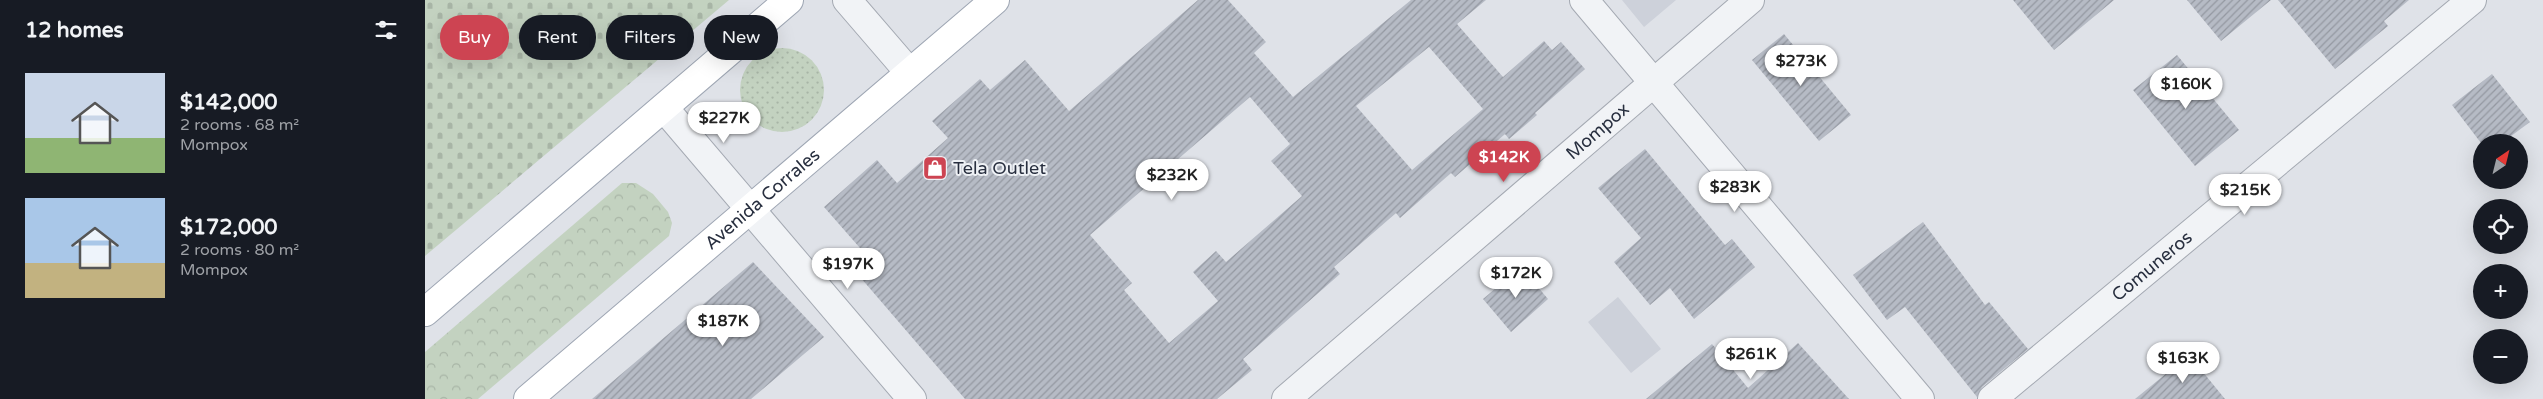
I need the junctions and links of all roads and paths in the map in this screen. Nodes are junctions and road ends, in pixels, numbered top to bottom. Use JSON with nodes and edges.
{"nodes":[{"id":1,"x":789,"y":0,"type":"edge"},
{"id":2,"x":847,"y":0,"type":"edge"},
{"id":3,"x":995,"y":0,"type":"edge"},
{"id":4,"x":1584,"y":0,"type":"edge"},
{"id":5,"x":1750,"y":0,"type":"edge"},
{"id":6,"x":2472,"y":0,"type":"edge"},
{"id":7,"x":909,"y":72,"type":"junction"},
{"id":8,"x":1653,"y":84,"type":"junction"},
{"id":9,"x":664,"y":108,"type":"junction"},
{"id":10,"x":751,"y":208,"type":"junction"},
{"id":11,"x":425,"y":312,"type":"edge"},
{"id":12,"x":899,"y":396,"type":"edge"},
{"id":13,"x":529,"y":399,"type":"edge"},
{"id":14,"x":1286,"y":399,"type":"edge"},
{"id":15,"x":1920,"y":399,"type":"edge"},
{"id":16,"x":1992,"y":399,"type":"edge"}],
"edges":[{"from":1,"to":9,"type":"main road"},
{"from":2,"to":7,"type":"street"},
{"from":3,"to":7,"type":"main road","name":"Avenida Corrales"},
{"from":4,"to":8,"type":"street"},
{"from":5,"to":8,"type":"street","name":"Mompox"},
{"from":6,"to":16,"type":"street","name":"Comuneros"},
{"from":7,"to":10,"type":"main road","name":"Avenida Corrales"},
{"from":8,"to":14,"type":"street","name":"Mompox"},
{"from":8,"to":15,"type":"street"},
{"from":9,"to":10,"type":"street"},
{"from":9,"to":11,"type":"main road"},
{"from":10,"to":12,"type":"street"},
{"from":10,"to":13,"type":"main road","name":"Avenida Corrales"}]}
